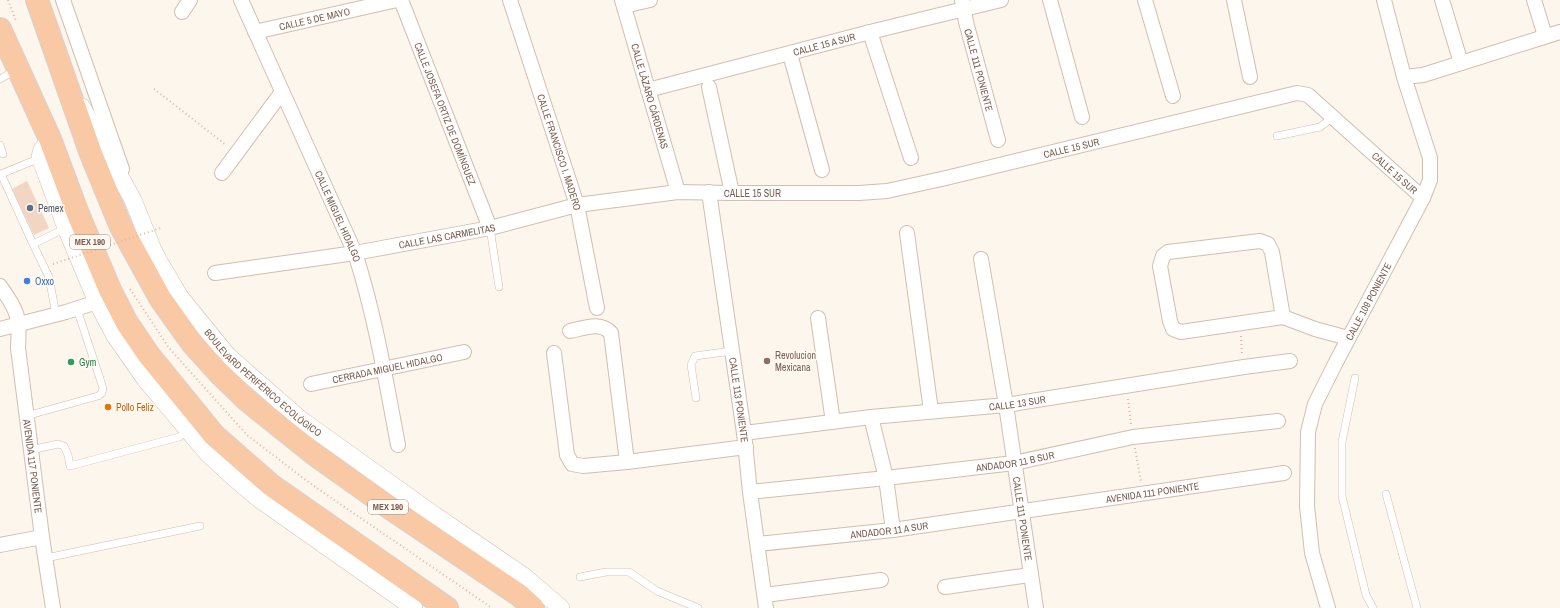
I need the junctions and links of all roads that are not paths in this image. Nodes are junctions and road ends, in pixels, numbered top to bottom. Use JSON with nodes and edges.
{"nodes":[{"id":1,"x":37,"y":0,"type":"edge"},
{"id":2,"x":190,"y":0,"type":"edge"},
{"id":3,"x":241,"y":0,"type":"edge"},
{"id":4,"x":397,"y":0,"type":"edge"},
{"id":5,"x":401,"y":0,"type":"edge"},
{"id":6,"x":510,"y":0,"type":"edge"},
{"id":7,"x":650,"y":0,"type":"edge"},
{"id":8,"x":1001,"y":0,"type":"edge"},
{"id":9,"x":1050,"y":0,"type":"edge"},
{"id":10,"x":1145,"y":0,"type":"edge"},
{"id":11,"x":1234,"y":0,"type":"edge"},
{"id":12,"x":1384,"y":0,"type":"edge"},
{"id":13,"x":1442,"y":0,"type":"edge"},
{"id":14,"x":1534,"y":0,"type":"edge"},
{"id":15,"x":66,"y":2,"type":"edge"},
{"id":16,"x":623,"y":3,"type":"edge"},
{"id":17,"x":963,"y":5,"type":"edge"},
{"id":18,"x":182,"y":12,"type":"dead end"},
{"id":19,"x":0,"y":29,"type":"edge"},
{"id":20,"x":255,"y":32,"type":"junction"},
{"id":21,"x":870,"y":32,"type":"junction"},
{"id":22,"x":1560,"y":32,"type":"edge"},
{"id":23,"x":1545,"y":36,"type":"junction"},
{"id":24,"x":790,"y":54,"type":"junction"},
{"id":25,"x":1461,"y":63,"type":"junction"},
{"id":26,"x":63,"y":73,"type":"junction"},
{"id":27,"x":9,"y":74,"type":"edge"},
{"id":28,"x":1250,"y":77,"type":"dead end"},
{"id":29,"x":1404,"y":77,"type":"junction"},
{"id":30,"x":709,"y":87,"type":"dead end"},
{"id":31,"x":648,"y":90,"type":"junction"},
{"id":32,"x":282,"y":92,"type":"junction"},
{"id":33,"x":1173,"y":96,"type":"dead end"},
{"id":34,"x":1333,"y":117,"type":"junction"},
{"id":35,"x":1082,"y":118,"type":"dead end"},
{"id":36,"x":1277,"y":136,"type":"dead end"},
{"id":37,"x":998,"y":140,"type":"dead end"},
{"id":38,"x":0,"y":145,"type":"edge"},
{"id":39,"x":45,"y":148,"type":"junction"},
{"id":40,"x":3,"y":154,"type":"dead end"},
{"id":41,"x":911,"y":158,"type":"dead end"},
{"id":42,"x":822,"y":170,"type":"dead end"},
{"id":43,"x":222,"y":173,"type":"dead end"},
{"id":44,"x":678,"y":192,"type":"junction"},
{"id":45,"x":710,"y":192,"type":"junction"},
{"id":46,"x":732,"y":193,"type":"junction"},
{"id":47,"x":1423,"y":198,"type":"junction"},
{"id":48,"x":133,"y":200,"type":"junction"},
{"id":49,"x":577,"y":205,"type":"junction"},
{"id":50,"x":66,"y":228,"type":"junction"},
{"id":51,"x":490,"y":228,"type":"junction"},
{"id":52,"x":906,"y":233,"type":"dead end"},
{"id":53,"x":33,"y":244,"type":"junction"},
{"id":54,"x":355,"y":253,"type":"junction"},
{"id":55,"x":981,"y":259,"type":"dead end"},
{"id":56,"x":215,"y":273,"type":"dead end"},
{"id":57,"x":0,"y":286,"type":"edge"},
{"id":58,"x":499,"y":287,"type":"dead end"},
{"id":59,"x":96,"y":302,"type":"junction"},
{"id":60,"x":597,"y":308,"type":"dead end"},
{"id":61,"x":77,"y":309,"type":"junction"},
{"id":62,"x":56,"y":314,"type":"junction"},
{"id":63,"x":1284,"y":317,"type":"junction"},
{"id":64,"x":818,"y":318,"type":"dead end"},
{"id":65,"x":19,"y":324,"type":"junction"},
{"id":66,"x":0,"y":329,"type":"edge"},
{"id":67,"x":570,"y":331,"type":"dead end"},
{"id":68,"x":1348,"y":338,"type":"junction"},
{"id":69,"x":732,"y":351,"type":"junction"},
{"id":70,"x":464,"y":352,"type":"dead end"},
{"id":71,"x":554,"y":353,"type":"dead end"},
{"id":72,"x":1290,"y":361,"type":"dead end"},
{"id":73,"x":384,"y":369,"type":"junction"},
{"id":74,"x":1355,"y":378,"type":"dead end"},
{"id":75,"x":311,"y":384,"type":"dead end"},
{"id":76,"x":696,"y":398,"type":"dead end"},
{"id":77,"x":1006,"y":405,"type":"junction"},
{"id":78,"x":932,"y":411,"type":"junction"},
{"id":79,"x":26,"y":416,"type":"junction"},
{"id":80,"x":871,"y":417,"type":"junction"},
{"id":81,"x":1278,"y":421,"type":"dead end"},
{"id":82,"x":833,"y":422,"type":"junction"},
{"id":83,"x":189,"y":431,"type":"junction"},
{"id":84,"x":745,"y":440,"type":"junction"},
{"id":85,"x":398,"y":445,"type":"dead end"},
{"id":86,"x":31,"y":450,"type":"junction"},
{"id":87,"x":627,"y":462,"type":"junction"},
{"id":88,"x":1014,"y":463,"type":"junction"},
{"id":89,"x":1284,"y":473,"type":"dead end"},
{"id":90,"x":886,"y":478,"type":"junction"},
{"id":91,"x":750,"y":492,"type":"junction"},
{"id":92,"x":1386,"y":494,"type":"dead end"},
{"id":93,"x":1021,"y":511,"type":"junction"},
{"id":94,"x":200,"y":526,"type":"dead end"},
{"id":95,"x":893,"y":530,"type":"junction"},
{"id":96,"x":42,"y":537,"type":"junction"},
{"id":97,"x":758,"y":544,"type":"junction"},
{"id":98,"x":0,"y":545,"type":"edge"},
{"id":99,"x":46,"y":558,"type":"junction"},
{"id":100,"x":1030,"y":575,"type":"junction"},
{"id":101,"x":580,"y":577,"type":"dead end"},
{"id":102,"x":881,"y":580,"type":"dead end"},
{"id":103,"x":945,"y":587,"type":"dead end"},
{"id":104,"x":766,"y":602,"type":"edge"},
{"id":105,"x":53,"y":608,"type":"edge"},
{"id":106,"x":414,"y":608,"type":"edge"},
{"id":107,"x":447,"y":608,"type":"edge"},
{"id":108,"x":533,"y":608,"type":"edge"},
{"id":109,"x":561,"y":608,"type":"edge"},
{"id":110,"x":698,"y":608,"type":"edge"},
{"id":111,"x":1036,"y":608,"type":"edge"},
{"id":112,"x":1325,"y":608,"type":"edge"},
{"id":113,"x":1373,"y":608,"type":"edge"},
{"id":114,"x":1417,"y":608,"type":"edge"}],
"edges":[{"from":1,"to":26,"type":"highway","name":"BOULEVARD PERIFÉRICO ECOLÓGICO","number":"MEX 190"},
{"from":2,"to":18,"type":"street"},
{"from":3,"to":20,"type":"street","name":"CALLE MIGUEL HIDALGO"},
{"from":4,"to":20,"type":"street","name":"CALLE 5 DE MAYO"},
{"from":5,"to":51,"type":"street","name":"CALLE JOSEFA ORTIZ DE DOMÍNGUEZ"},
{"from":6,"to":49,"type":"street","name":"CALLE FRANCISCO I. MADERO"},
{"from":7,"to":16,"type":"street"},
{"from":8,"to":17,"type":"street","name":"CALLE 15 A SUR"},
{"from":9,"to":35,"type":"street"},
{"from":10,"to":33,"type":"street"},
{"from":11,"to":28,"type":"street"},
{"from":12,"to":29,"type":"street","name":"CALLE 109 PONIENTE"},
{"from":13,"to":25,"type":"street"},
{"from":14,"to":23,"type":"street"},
{"from":15,"to":48,"type":"street"},
{"from":16,"to":31,"type":"street","name":"CALLE LÁZARO CÁRDENAS"},
{"from":17,"to":21,"type":"street","name":"CALLE 15 A SUR"},
{"from":17,"to":37,"type":"street","name":"CALLE 111 PONIENTE"},
{"from":19,"to":27,"type":"highway","number":"MEX 190"},
{"from":20,"to":32,"type":"street","name":"CALLE MIGUEL HIDALGO"},
{"from":21,"to":24,"type":"street","name":"CALLE 15 A SUR"},
{"from":21,"to":41,"type":"street"},
{"from":22,"to":23,"type":"street"},
{"from":23,"to":25,"type":"street"},
{"from":24,"to":31,"type":"street","name":"CALLE 15 A SUR"},
{"from":24,"to":42,"type":"street"},
{"from":25,"to":29,"type":"street"},
{"from":26,"to":48,"type":"street","name":"BOULEVARD PERIFÉRICO ECOLÓGICO"},
{"from":26,"to":108,"type":"highway","name":"BOULEVARD PERIFÉRICO ECOLÓGICO","number":"MEX 190"},
{"from":27,"to":39,"type":"highway","number":"MEX 190"},
{"from":29,"to":47,"type":"street","name":"CALLE 109 PONIENTE"},
{"from":30,"to":46,"type":"street"},
{"from":31,"to":44,"type":"street","name":"CALLE LÁZARO CÁRDENAS"},
{"from":32,"to":43,"type":"street"},
{"from":32,"to":54,"type":"street","name":"CALLE MIGUEL HIDALGO"},
{"from":34,"to":36,"type":"lane"},
{"from":34,"to":46,"type":"street","name":"CALLE 15 SUR"},
{"from":34,"to":47,"type":"street","name":"CALLE 15 SUR"},
{"from":38,"to":40,"type":"lane"},
{"from":39,"to":50,"type":"street"},
{"from":39,"to":53,"type":"lane"},
{"from":39,"to":107,"type":"highway","number":"MEX 190"},
{"from":44,"to":45,"type":"street","name":"CALLE 15 SUR"},
{"from":44,"to":49,"type":"street","name":"CALLE LAS CARMELITAS"},
{"from":45,"to":46,"type":"street","name":"CALLE 15 SUR"},
{"from":45,"to":69,"type":"street","name":"CALLE 113 PONIENTE"},
{"from":47,"to":68,"type":"street","name":"CALLE 109 PONIENTE"},
{"from":48,"to":109,"type":"street","name":"BOULEVARD PERIFÉRICO ECOLÓGICO"},
{"from":49,"to":51,"type":"street","name":"CALLE LAS CARMELITAS"},
{"from":49,"to":60,"type":"street","name":"CALLE FRANCISCO I. MADERO"},
{"from":50,"to":53,"type":"lane"},
{"from":50,"to":59,"type":"street"},
{"from":51,"to":54,"type":"street","name":"CALLE LAS CARMELITAS"},
{"from":51,"to":58,"type":"lane"},
{"from":52,"to":78,"type":"street"},
{"from":53,"to":62,"type":"lane"},
{"from":54,"to":56,"type":"street","name":"CALLE LAS CARMELITAS"},
{"from":54,"to":73,"type":"street","name":"CALLE MIGUEL HIDALGO"},
{"from":55,"to":77,"type":"street","name":"CALLE 111 PONIENTE"},
{"from":57,"to":65,"type":"street"},
{"from":59,"to":61,"type":"street"},
{"from":59,"to":83,"type":"street"},
{"from":61,"to":62,"type":"street"},
{"from":61,"to":79,"type":"lane"},
{"from":62,"to":65,"type":"street"},
{"from":63,"to":63,"type":"street"},
{"from":63,"to":68,"type":"street"},
{"from":64,"to":82,"type":"street"},
{"from":65,"to":66,"type":"street"},
{"from":65,"to":79,"type":"street","name":"AVENIDA 117 PONIENTE"},
{"from":67,"to":87,"type":"street"},
{"from":68,"to":112,"type":"street","name":"CALLE 109 PONIENTE"},
{"from":69,"to":76,"type":"lane"},
{"from":69,"to":84,"type":"street","name":"CALLE 113 PONIENTE"},
{"from":70,"to":73,"type":"street","name":"CERRADA MIGUEL HIDALGO"},
{"from":71,"to":87,"type":"street","name":"CALLE 13 SUR"},
{"from":72,"to":77,"type":"street","name":"CALLE 13 SUR"},
{"from":73,"to":75,"type":"street","name":"CERRADA MIGUEL HIDALGO"},
{"from":73,"to":85,"type":"street","name":"CALLE MIGUEL HIDALGO"},
{"from":74,"to":113,"type":"lane"},
{"from":77,"to":78,"type":"street","name":"CALLE 13 SUR"},
{"from":77,"to":88,"type":"street","name":"CALLE 111 PONIENTE"},
{"from":78,"to":80,"type":"street","name":"CALLE 13 SUR"},
{"from":79,"to":86,"type":"street","name":"AVENIDA 117 PONIENTE"},
{"from":80,"to":82,"type":"street","name":"CALLE 13 SUR"},
{"from":80,"to":90,"type":"street"},
{"from":81,"to":88,"type":"street","name":"ANDADOR 11 B SUR"},
{"from":82,"to":84,"type":"street","name":"CALLE 13 SUR"},
{"from":83,"to":86,"type":"lane"},
{"from":83,"to":106,"type":"street"},
{"from":84,"to":87,"type":"street","name":"CALLE 13 SUR"},
{"from":84,"to":91,"type":"street","name":"CALLE 113 PONIENTE"},
{"from":86,"to":96,"type":"street","name":"AVENIDA 117 PONIENTE"},
{"from":88,"to":90,"type":"street","name":"ANDADOR 11 B SUR"},
{"from":88,"to":93,"type":"street","name":"CALLE 111 PONIENTE"},
{"from":89,"to":93,"type":"street","name":"AVENIDA 111 PONIENTE"},
{"from":90,"to":91,"type":"street","name":"ANDADOR 11 B SUR"},
{"from":90,"to":95,"type":"street"},
{"from":91,"to":97,"type":"street","name":"CALLE 113 PONIENTE"},
{"from":92,"to":114,"type":"lane"},
{"from":93,"to":95,"type":"street","name":"ANDADOR 11 A SUR"},
{"from":93,"to":100,"type":"street","name":"CALLE 111 PONIENTE"},
{"from":94,"to":99,"type":"lane"},
{"from":95,"to":97,"type":"street","name":"ANDADOR 11 A SUR"},
{"from":96,"to":98,"type":"street"},
{"from":96,"to":99,"type":"street","name":"AVENIDA 117 PONIENTE"},
{"from":97,"to":104,"type":"street","name":"CALLE 113 PONIENTE"},
{"from":99,"to":105,"type":"street","name":"AVENIDA 117 PONIENTE"},
{"from":100,"to":103,"type":"street"},
{"from":100,"to":111,"type":"street","name":"CALLE 111 PONIENTE"},
{"from":101,"to":110,"type":"lane"},
{"from":102,"to":104,"type":"street"}]}
